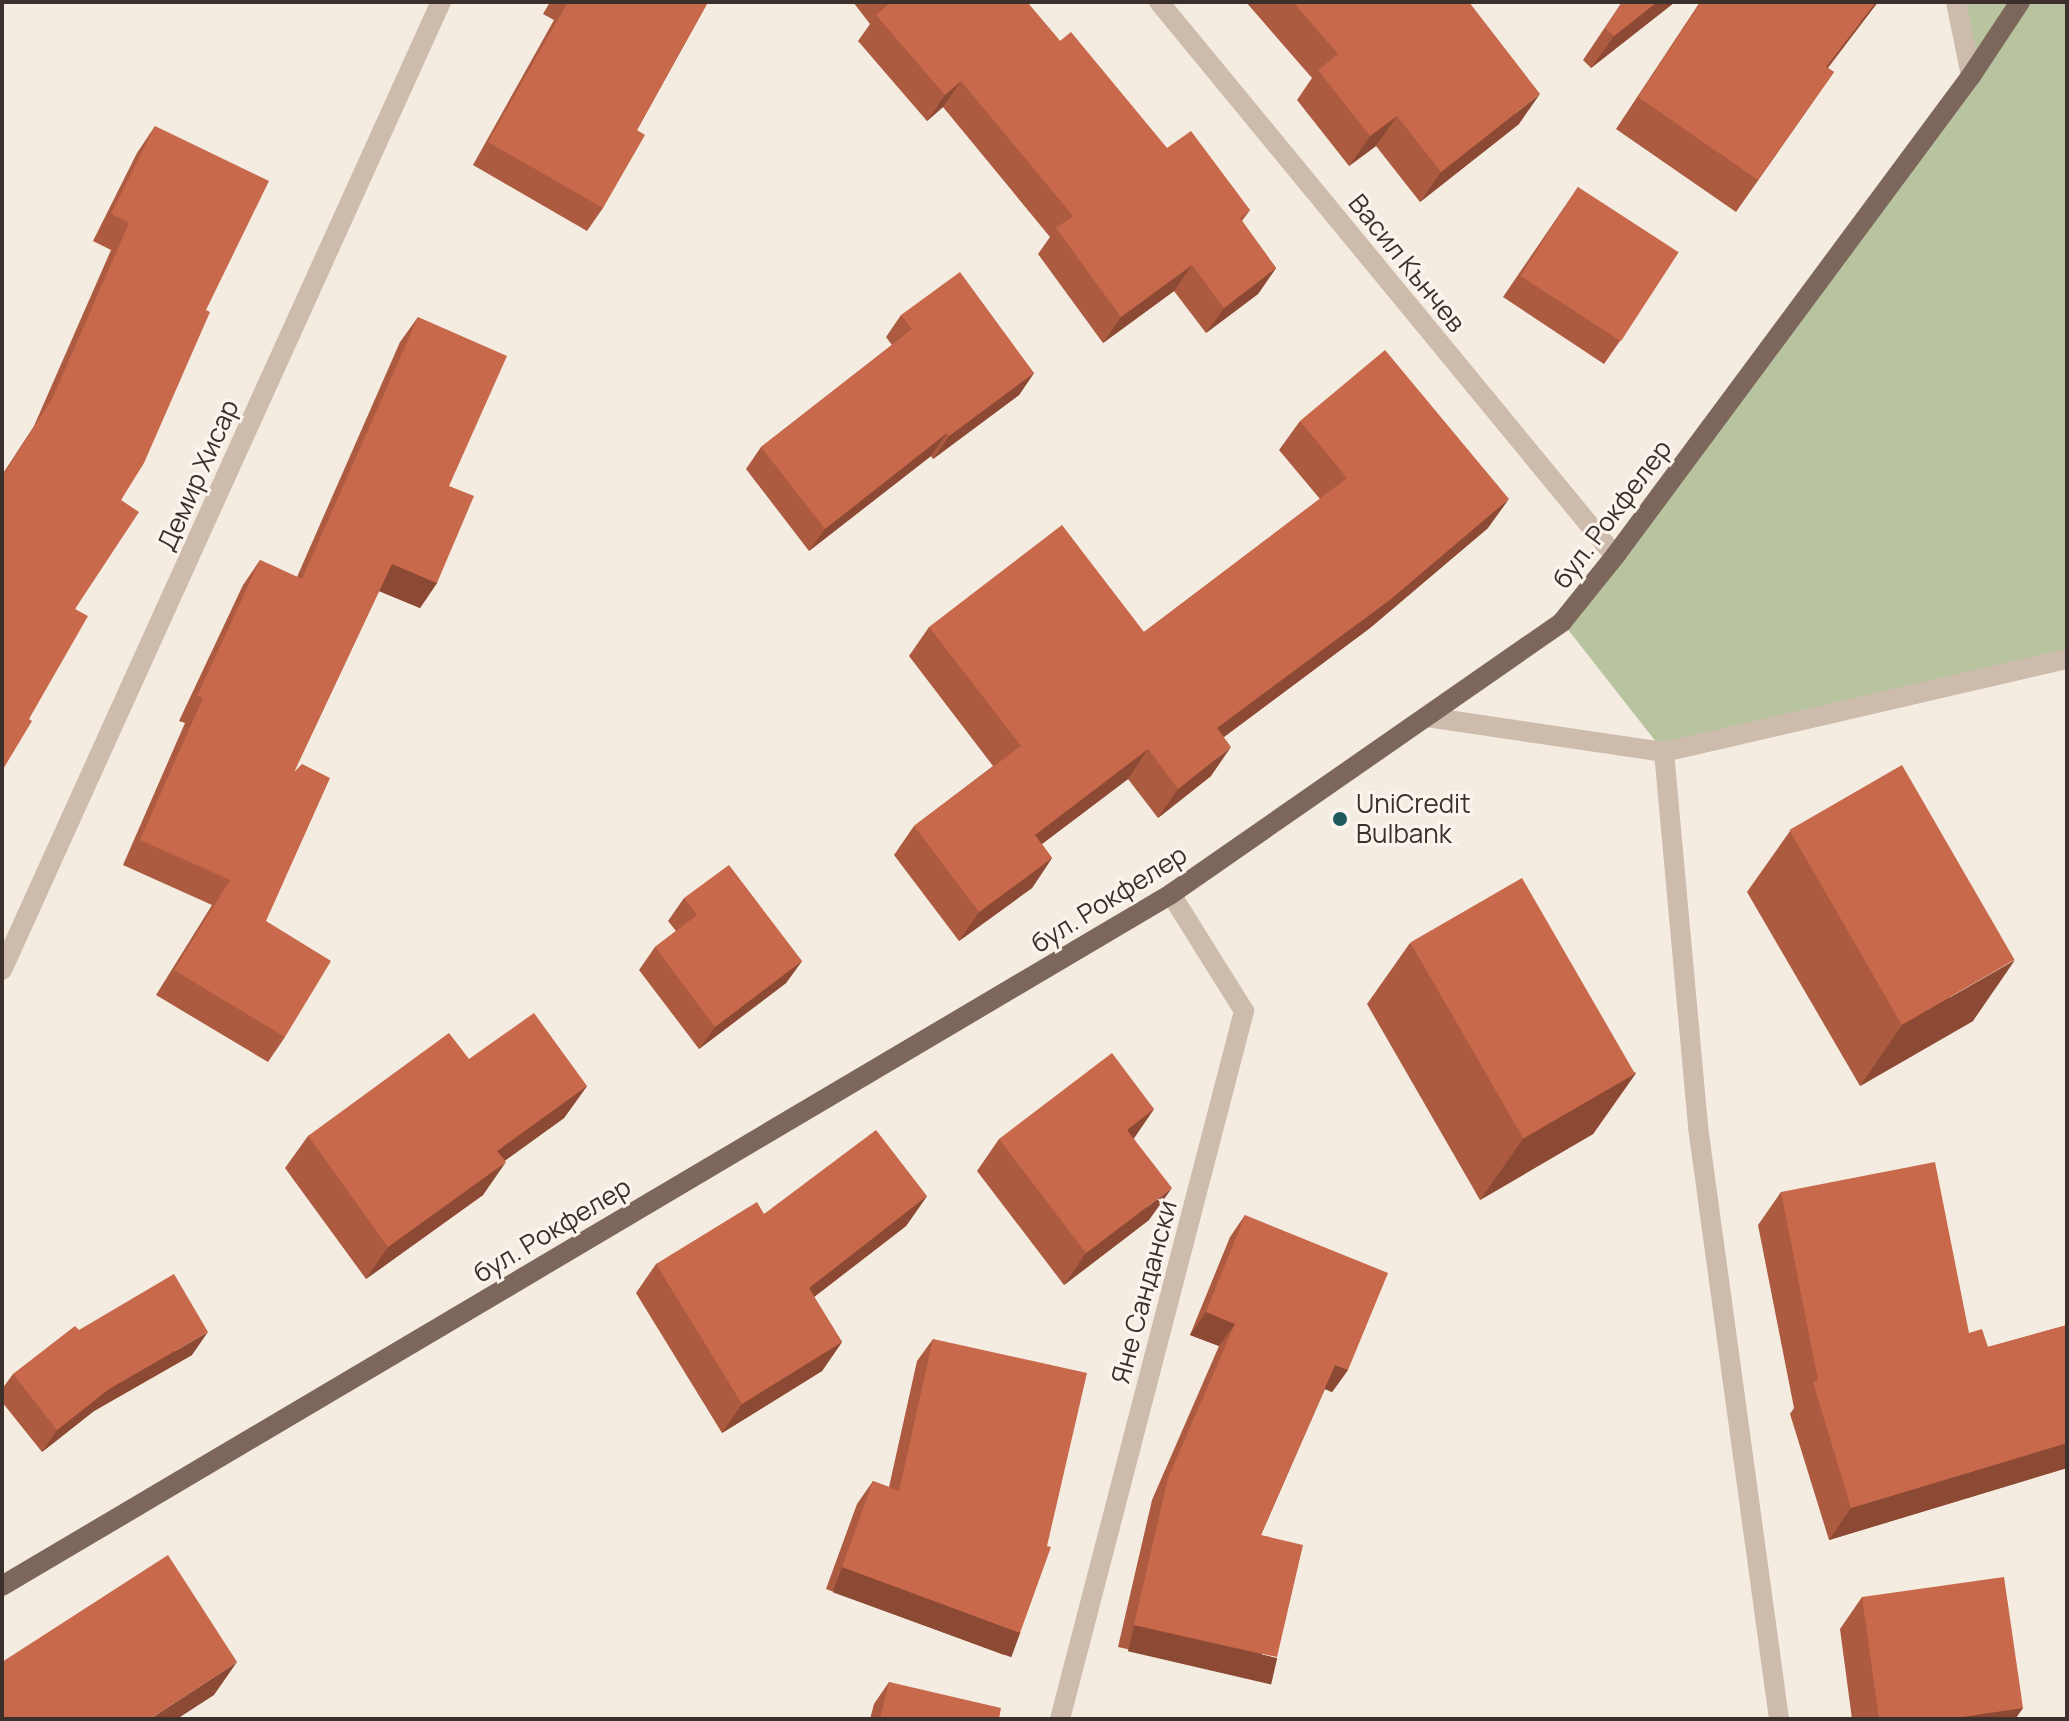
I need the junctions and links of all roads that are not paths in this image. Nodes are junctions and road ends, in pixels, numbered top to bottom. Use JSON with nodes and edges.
{"nodes":[{"id":1,"x":441,"y":2,"type":"edge"},
{"id":2,"x":1159,"y":2,"type":"edge"},
{"id":3,"x":1956,"y":2,"type":"edge"},
{"id":4,"x":2020,"y":2,"type":"edge"},
{"id":5,"x":1971,"y":76,"type":"junction"},
{"id":6,"x":1615,"y":556,"type":"junction"},
{"id":7,"x":2067,"y":659,"type":"edge"},
{"id":8,"x":1427,"y":717,"type":"junction"},
{"id":9,"x":1664,"y":752,"type":"junction"},
{"id":10,"x":1171,"y":894,"type":"junction"},
{"id":11,"x":2,"y":970,"type":"edge"},
{"id":12,"x":2,"y":1586,"type":"edge"},
{"id":13,"x":1060,"y":1719,"type":"edge"},
{"id":14,"x":1779,"y":1719,"type":"edge"}],
"edges":[{"from":1,"to":11,"type":"street","name":"Демир Хисар"},
{"from":2,"to":6,"type":"street","name":"Васил Кънчев"},
{"from":3,"to":5,"type":"street"},
{"from":4,"to":5,"type":"main road","name":"бул. Рокфелер"},
{"from":5,"to":6,"type":"main road","name":"бул. Рокфелер"},
{"from":6,"to":8,"type":"main road","name":"бул. Рокфелер"},
{"from":7,"to":9,"type":"street"},
{"from":8,"to":9,"type":"street"},
{"from":8,"to":10,"type":"main road","name":"бул. Рокфелер"},
{"from":9,"to":14,"type":"street"},
{"from":10,"to":12,"type":"main road","name":"бул. Рокфелер"},
{"from":10,"to":13,"type":"street","name":"Яне Сандански"}]}
